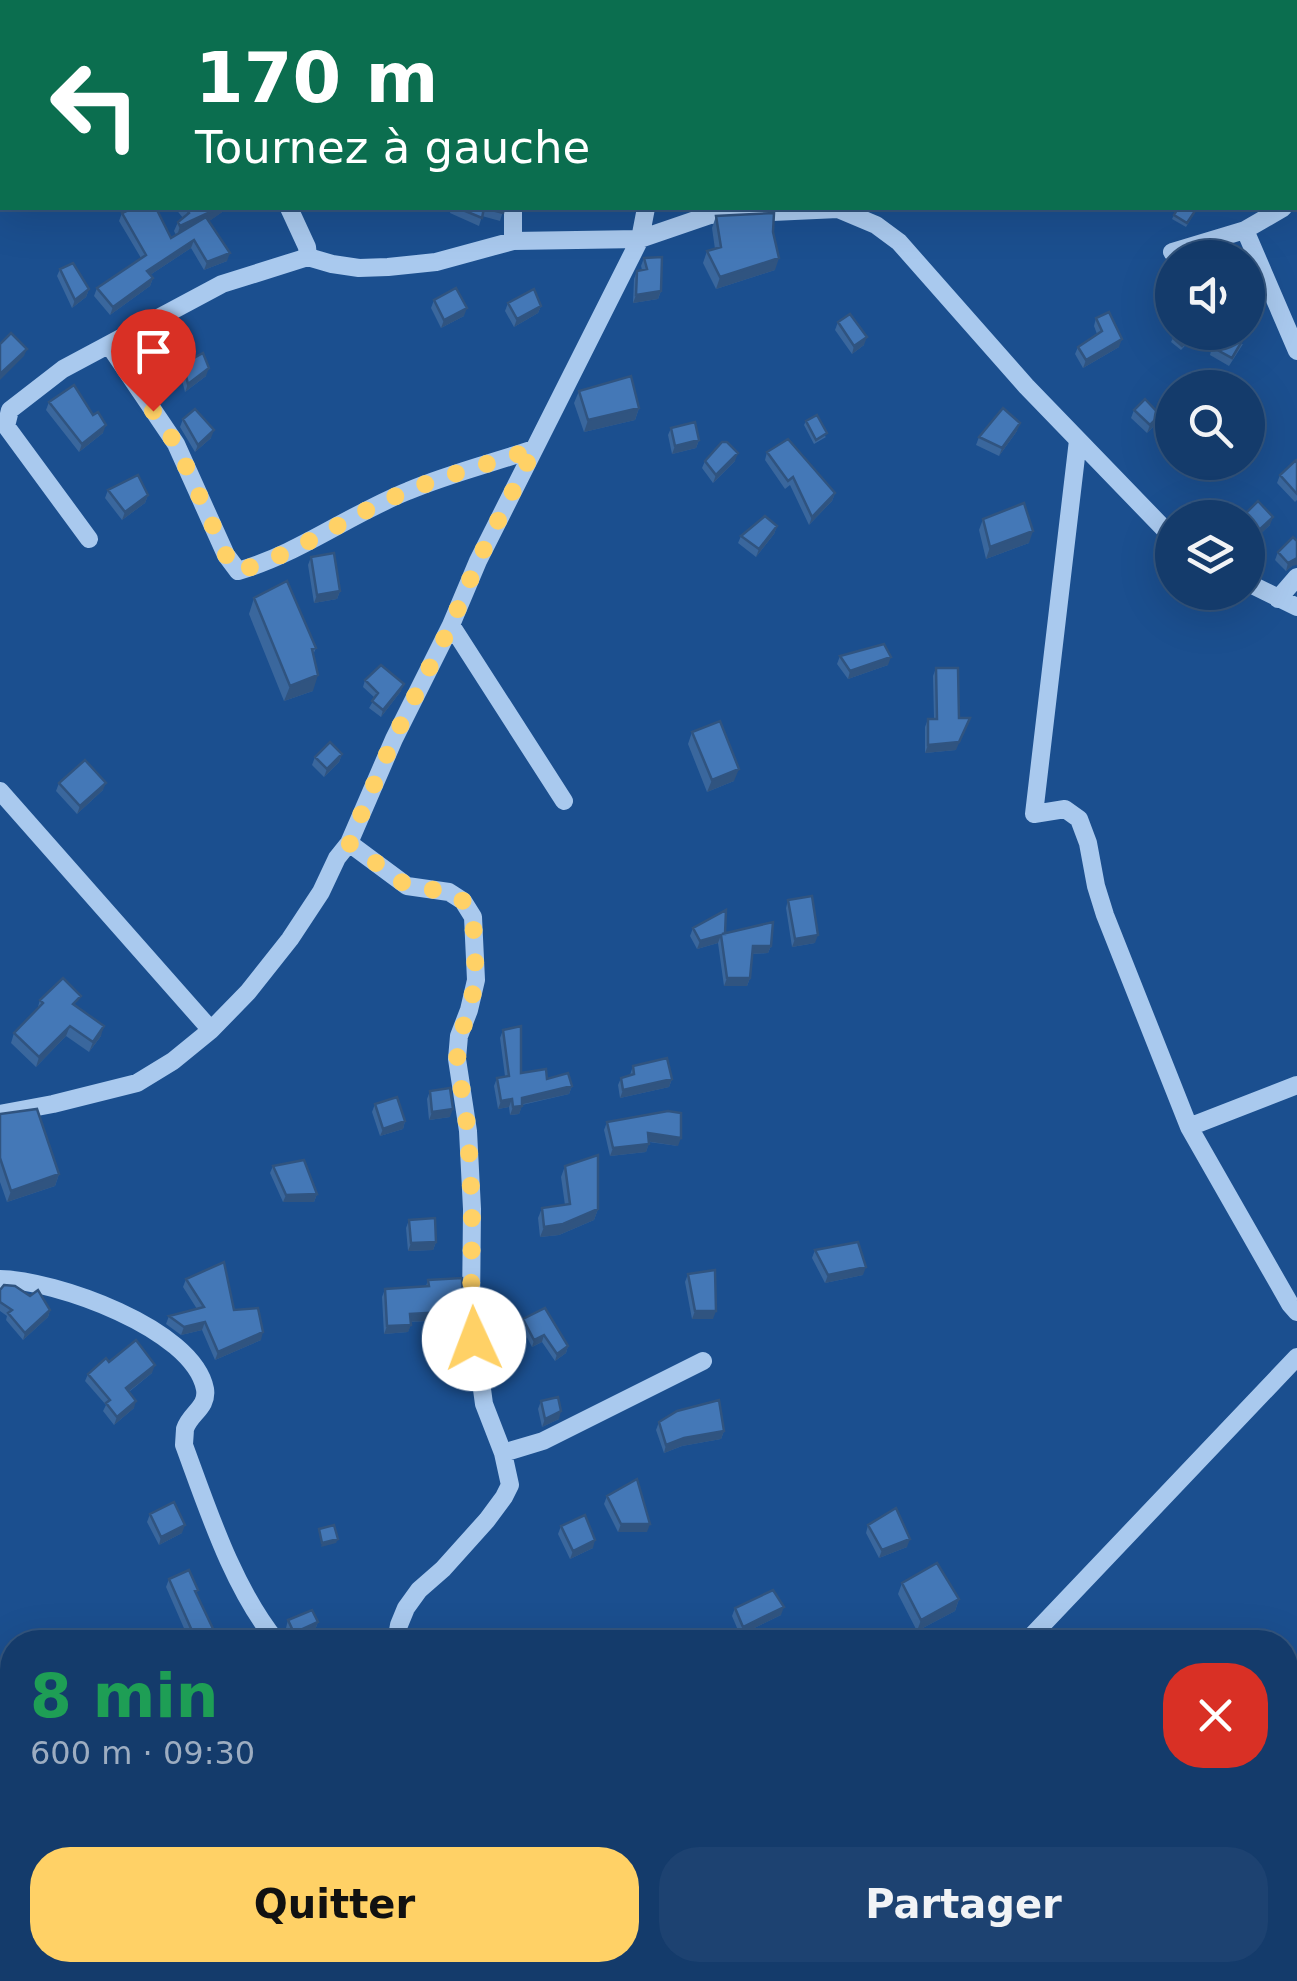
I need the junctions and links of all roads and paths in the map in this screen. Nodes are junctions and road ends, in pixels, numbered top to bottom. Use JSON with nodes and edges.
{"nodes":[{"id":1,"x":290,"y":210,"type":"edge"},
{"id":2,"x":513,"y":210,"type":"edge"},
{"id":3,"x":646,"y":210,"type":"edge"},
{"id":4,"x":1280,"y":210,"type":"edge"},
{"id":5,"x":1245,"y":230,"type":"junction"},
{"id":6,"x":640,"y":240,"type":"junction"},
{"id":7,"x":1212,"y":240,"type":"edge"},
{"id":8,"x":513,"y":241,"type":"junction"},
{"id":9,"x":308,"y":256,"type":"junction"},
{"id":10,"x":108,"y":345,"type":"junction"},
{"id":11,"x":1297,"y":351,"type":"edge"},
{"id":12,"x":1078,"y":440,"type":"junction"},
{"id":13,"x":534,"y":449,"type":"junction"},
{"id":14,"x":1155,"y":519,"type":"edge"},
{"id":15,"x":89,"y":539,"type":"dead end"},
{"id":16,"x":1297,"y":577,"type":"edge"},
{"id":17,"x":1265,"y":592,"type":"edge"},
{"id":18,"x":1278,"y":599,"type":"junction"},
{"id":19,"x":1297,"y":607,"type":"edge"},
{"id":20,"x":451,"y":625,"type":"junction"},
{"id":21,"x":0,"y":791,"type":"edge"},
{"id":22,"x":564,"y":801,"type":"dead end"},
{"id":23,"x":349,"y":843,"type":"junction"},
{"id":24,"x":211,"y":1030,"type":"junction"},
{"id":25,"x":1297,"y":1085,"type":"edge"},
{"id":26,"x":0,"y":1114,"type":"edge"},
{"id":27,"x":1189,"y":1127,"type":"junction"},
{"id":28,"x":0,"y":1279,"type":"edge"},
{"id":29,"x":1297,"y":1312,"type":"edge"},
{"id":30,"x":1297,"y":1357,"type":"edge"},
{"id":31,"x":703,"y":1361,"type":"dead end"},
{"id":32,"x":502,"y":1452,"type":"junction"},
{"id":33,"x":267,"y":1630,"type":"edge"},
{"id":34,"x":397,"y":1630,"type":"edge"},
{"id":35,"x":1037,"y":1630,"type":"edge"}],
"edges":[{"from":1,"to":9,"type":"street"},
{"from":2,"to":8,"type":"street"},
{"from":3,"to":6,"type":"street"},
{"from":4,"to":5,"type":"street"},
{"from":5,"to":7,"type":"street"},
{"from":5,"to":11,"type":"street"},
{"from":6,"to":8,"type":"street"},
{"from":6,"to":12,"type":"street"},
{"from":6,"to":13,"type":"street"},
{"from":8,"to":9,"type":"street"},
{"from":9,"to":10,"type":"street"},
{"from":10,"to":13,"type":"street"},
{"from":10,"to":15,"type":"street"},
{"from":12,"to":14,"type":"street"},
{"from":12,"to":27,"type":"street"},
{"from":13,"to":20,"type":"street"},
{"from":16,"to":18,"type":"street"},
{"from":17,"to":18,"type":"street"},
{"from":18,"to":19,"type":"street"},
{"from":20,"to":22,"type":"street"},
{"from":20,"to":23,"type":"street"},
{"from":21,"to":24,"type":"street"},
{"from":23,"to":24,"type":"street"},
{"from":23,"to":32,"type":"street"},
{"from":24,"to":26,"type":"street"},
{"from":25,"to":27,"type":"street"},
{"from":27,"to":29,"type":"street"},
{"from":28,"to":33,"type":"street"},
{"from":30,"to":35,"type":"street"},
{"from":31,"to":32,"type":"street"},
{"from":32,"to":34,"type":"street"}]}
